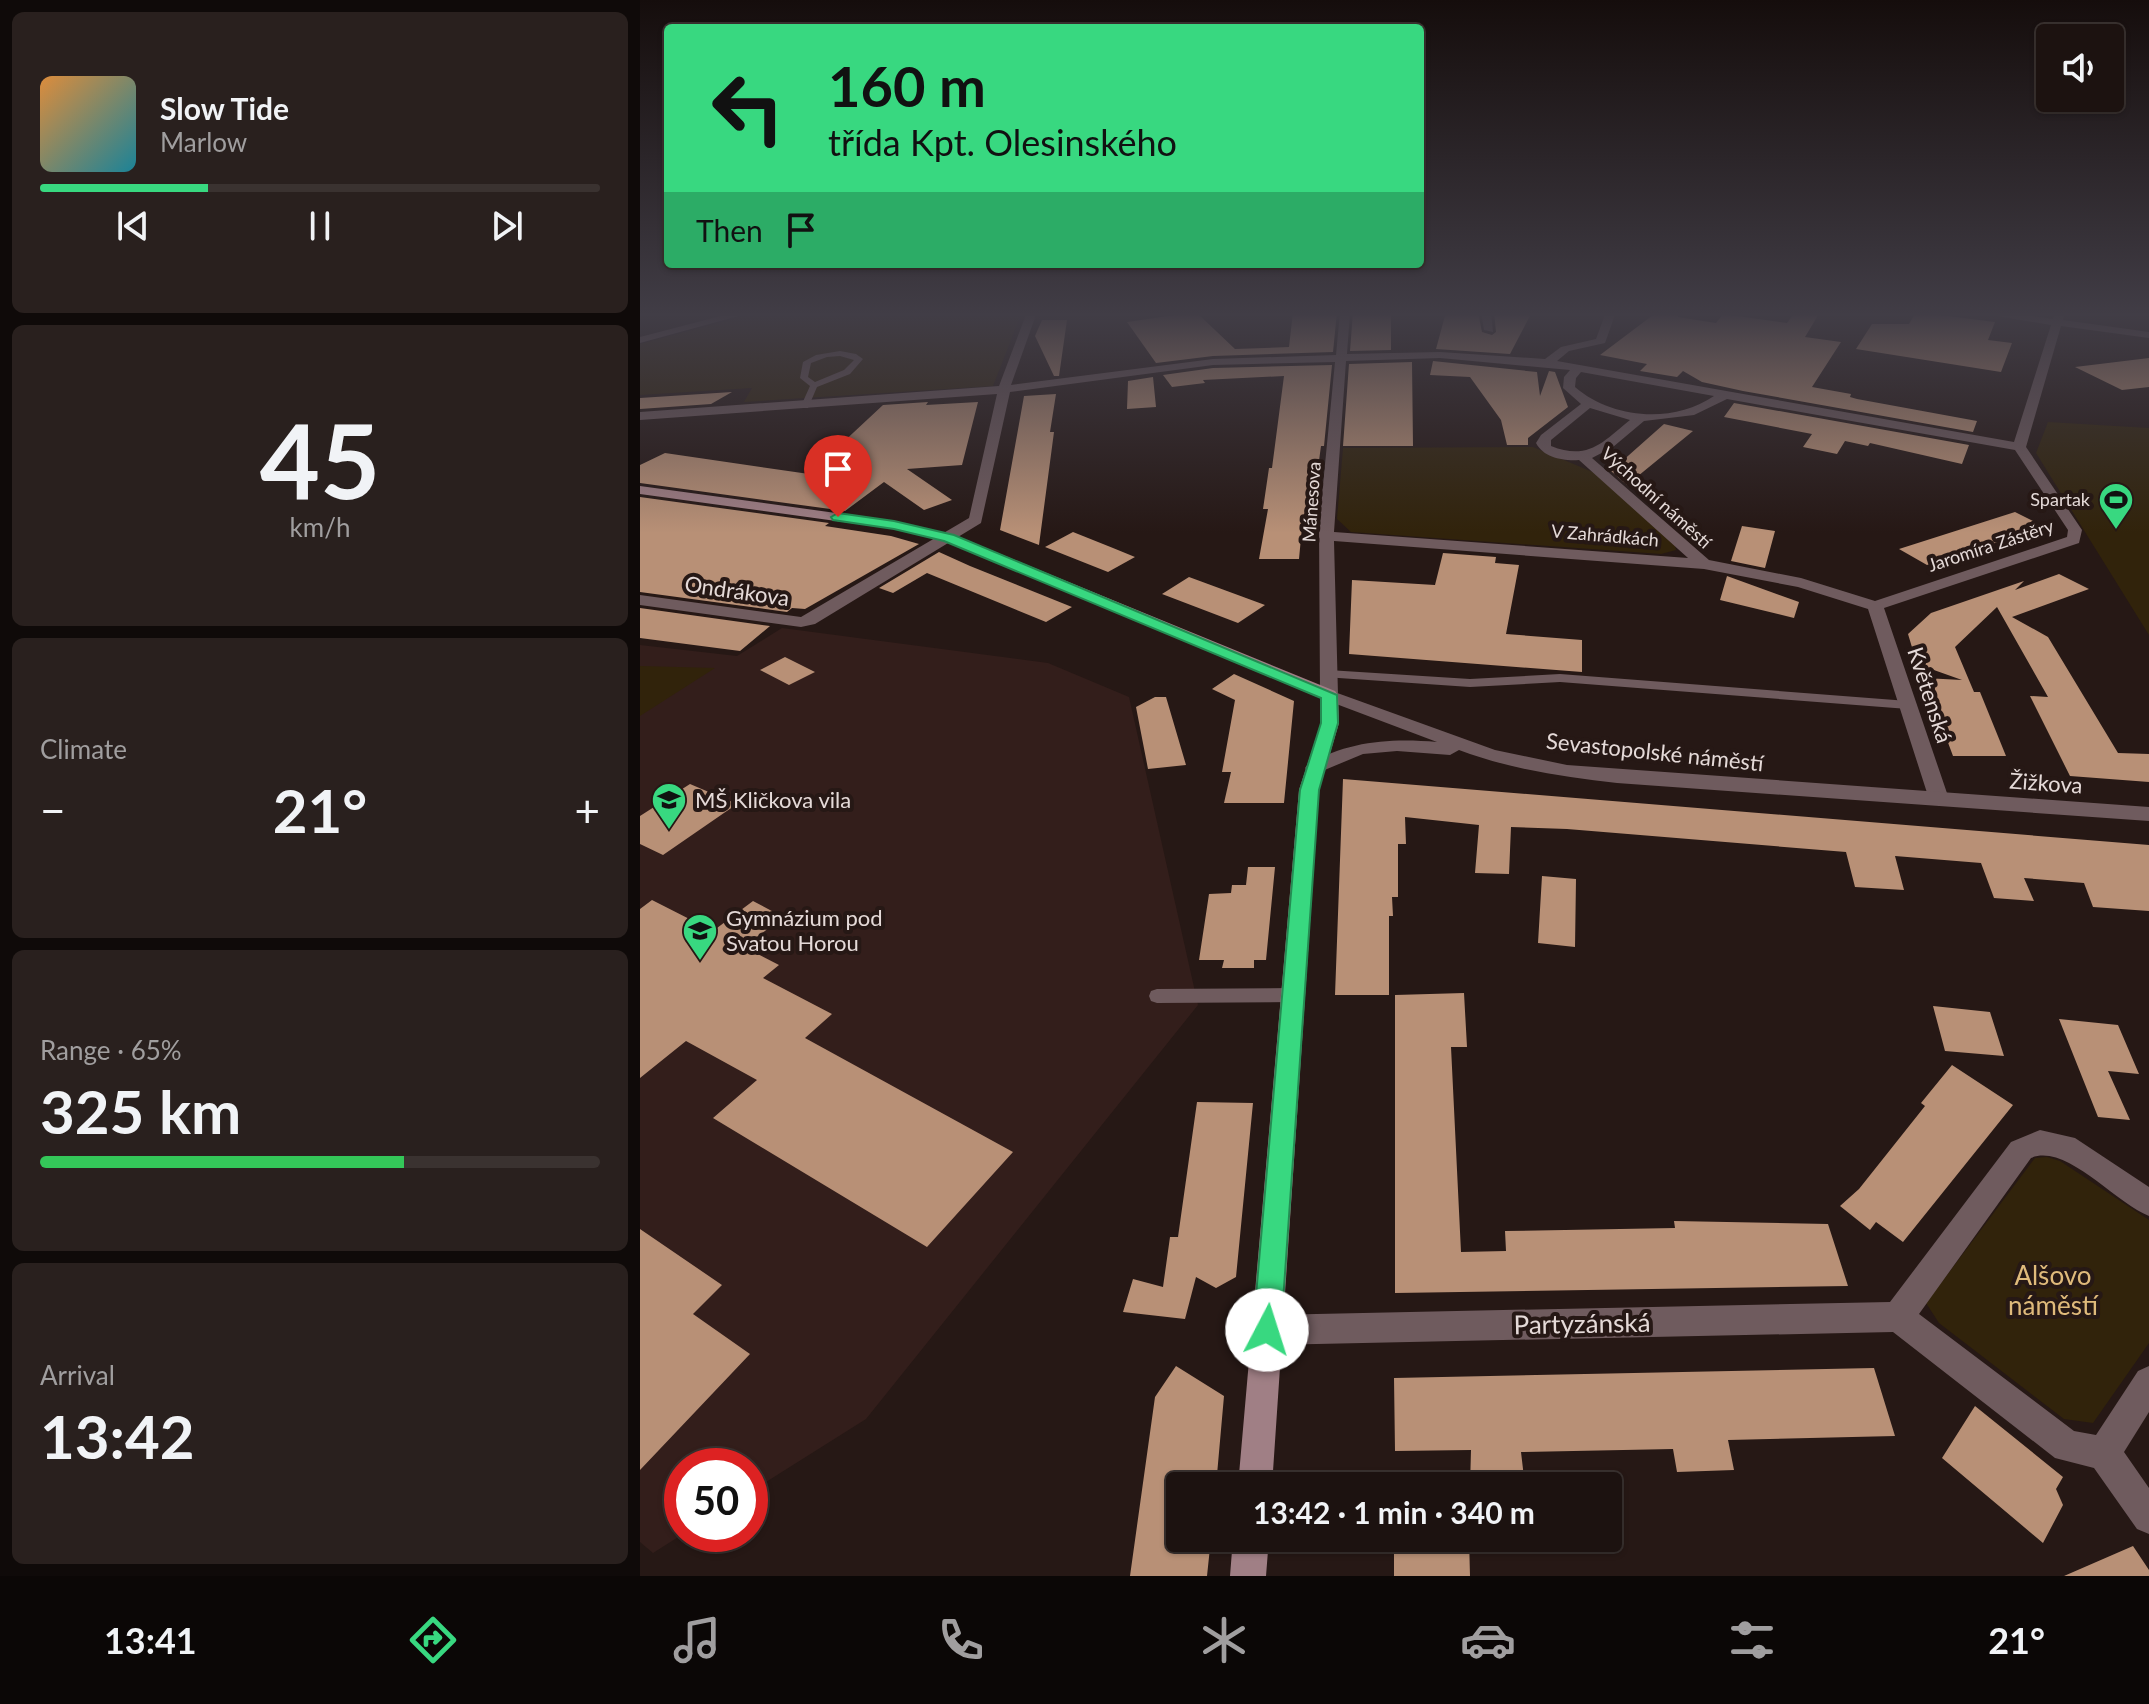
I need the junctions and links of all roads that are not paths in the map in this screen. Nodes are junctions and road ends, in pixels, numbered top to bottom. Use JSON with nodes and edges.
{"nodes":[{"id":1,"x":814,"y":385,"type":"edge"},
{"id":2,"x":1006,"y":386,"type":"edge"},
{"id":3,"x":1035,"y":386,"type":"edge"},
{"id":4,"x":1339,"y":386,"type":"edge"},
{"id":5,"x":1569,"y":386,"type":"edge"},
{"id":6,"x":1673,"y":386,"type":"edge"},
{"id":7,"x":2038,"y":386,"type":"edge"},
{"id":8,"x":1004,"y":390,"type":"junction"},
{"id":9,"x":1724,"y":395,"type":"junction"},
{"id":10,"x":1587,"y":405,"type":"junction"},
{"id":11,"x":805,"y":406,"type":"junction"},
{"id":12,"x":640,"y":416,"type":"edge"},
{"id":13,"x":1641,"y":417,"type":"junction"},
{"id":14,"x":2019,"y":447,"type":"junction"},
{"id":15,"x":1584,"y":458,"type":"junction"},
{"id":16,"x":640,"y":490,"type":"edge"},
{"id":17,"x":1326,"y":536,"type":"junction"},
{"id":18,"x":949,"y":538,"type":"junction"},
{"id":19,"x":1704,"y":564,"type":"junction"},
{"id":20,"x":640,"y":600,"type":"edge"},
{"id":21,"x":1875,"y":606,"type":"junction"},
{"id":22,"x":1328,"y":674,"type":"junction"},
{"id":23,"x":1329,"y":695,"type":"junction"},
{"id":24,"x":1908,"y":705,"type":"junction"},
{"id":25,"x":1490,"y":755,"type":"junction"},
{"id":26,"x":1315,"y":768,"type":"junction"},
{"id":27,"x":1939,"y":799,"type":"junction"},
{"id":28,"x":2149,"y":814,"type":"edge"},
{"id":29,"x":1293,"y":995,"type":"junction"},
{"id":30,"x":1157,"y":996,"type":"dead end"},
{"id":31,"x":2149,"y":1203,"type":"edge"},
{"id":32,"x":1898,"y":1317,"type":"junction"},
{"id":33,"x":1267,"y":1330,"type":"junction"},
{"id":34,"x":2149,"y":1382,"type":"edge"},
{"id":35,"x":2104,"y":1453,"type":"junction"},
{"id":36,"x":1256,"y":1472,"type":"edge"},
{"id":37,"x":2149,"y":1517,"type":"edge"},
{"id":38,"x":1250,"y":1552,"type":"edge"},
{"id":39,"x":1248,"y":1576,"type":"edge"}],
"edges":[{"from":1,"to":11,"type":"lane"},
{"from":2,"to":8,"type":"street","name":"Ondrákova"},
{"from":3,"to":8,"type":"street"},
{"from":4,"to":17,"type":"street","name":"Mánesova"},
{"from":5,"to":10,"type":"street"},
{"from":6,"to":9,"type":"street"},
{"from":7,"to":14,"type":"street"},
{"from":8,"to":11,"type":"street"},
{"from":8,"to":18,"type":"street","name":"Ondrákova"},
{"from":9,"to":13,"type":"street","name":"Východní náměstí"},
{"from":9,"to":14,"type":"street"},
{"from":10,"to":13,"type":"street","name":"Východní náměstí"},
{"from":10,"to":15,"type":"street","name":"Východní náměstí"},
{"from":11,"to":12,"type":"street"},
{"from":13,"to":15,"type":"street","name":"Východní náměstí"},
{"from":14,"to":21,"type":"street","name":"Jaromíra Zástěry"},
{"from":15,"to":19,"type":"street","name":"Východní náměstí"},
{"from":16,"to":18,"type":"main road"},
{"from":17,"to":19,"type":"street","name":"V Zahrádkách"},
{"from":17,"to":22,"type":"street","name":"Mánesova"},
{"from":18,"to":20,"type":"street","name":"Ondrákova"},
{"from":18,"to":23,"type":"main road"},
{"from":19,"to":21,"type":"street","name":"V Zahrádkách"},
{"from":21,"to":24,"type":"street","name":"Květenská"},
{"from":22,"to":23,"type":"street","name":"Mánesova"},
{"from":22,"to":24,"type":"lane"},
{"from":23,"to":25,"type":"street","name":"Sevastopolské náměstí"},
{"from":23,"to":26,"type":"main road"},
{"from":24,"to":27,"type":"street","name":"Květenská"},
{"from":25,"to":26,"type":"street"},
{"from":25,"to":27,"type":"street","name":"Sevastopolské náměstí"},
{"from":26,"to":29,"type":"main road"},
{"from":27,"to":28,"type":"street","name":"Žižkova"},
{"from":29,"to":30,"type":"lane"},
{"from":29,"to":33,"type":"main road"},
{"from":31,"to":32,"type":"street"},
{"from":32,"to":33,"type":"street","name":"Partyzánská"},
{"from":32,"to":35,"type":"street"},
{"from":33,"to":36,"type":"main road"},
{"from":34,"to":35,"type":"street"},
{"from":35,"to":37,"type":"street"},
{"from":38,"to":39,"type":"main road"}]}
